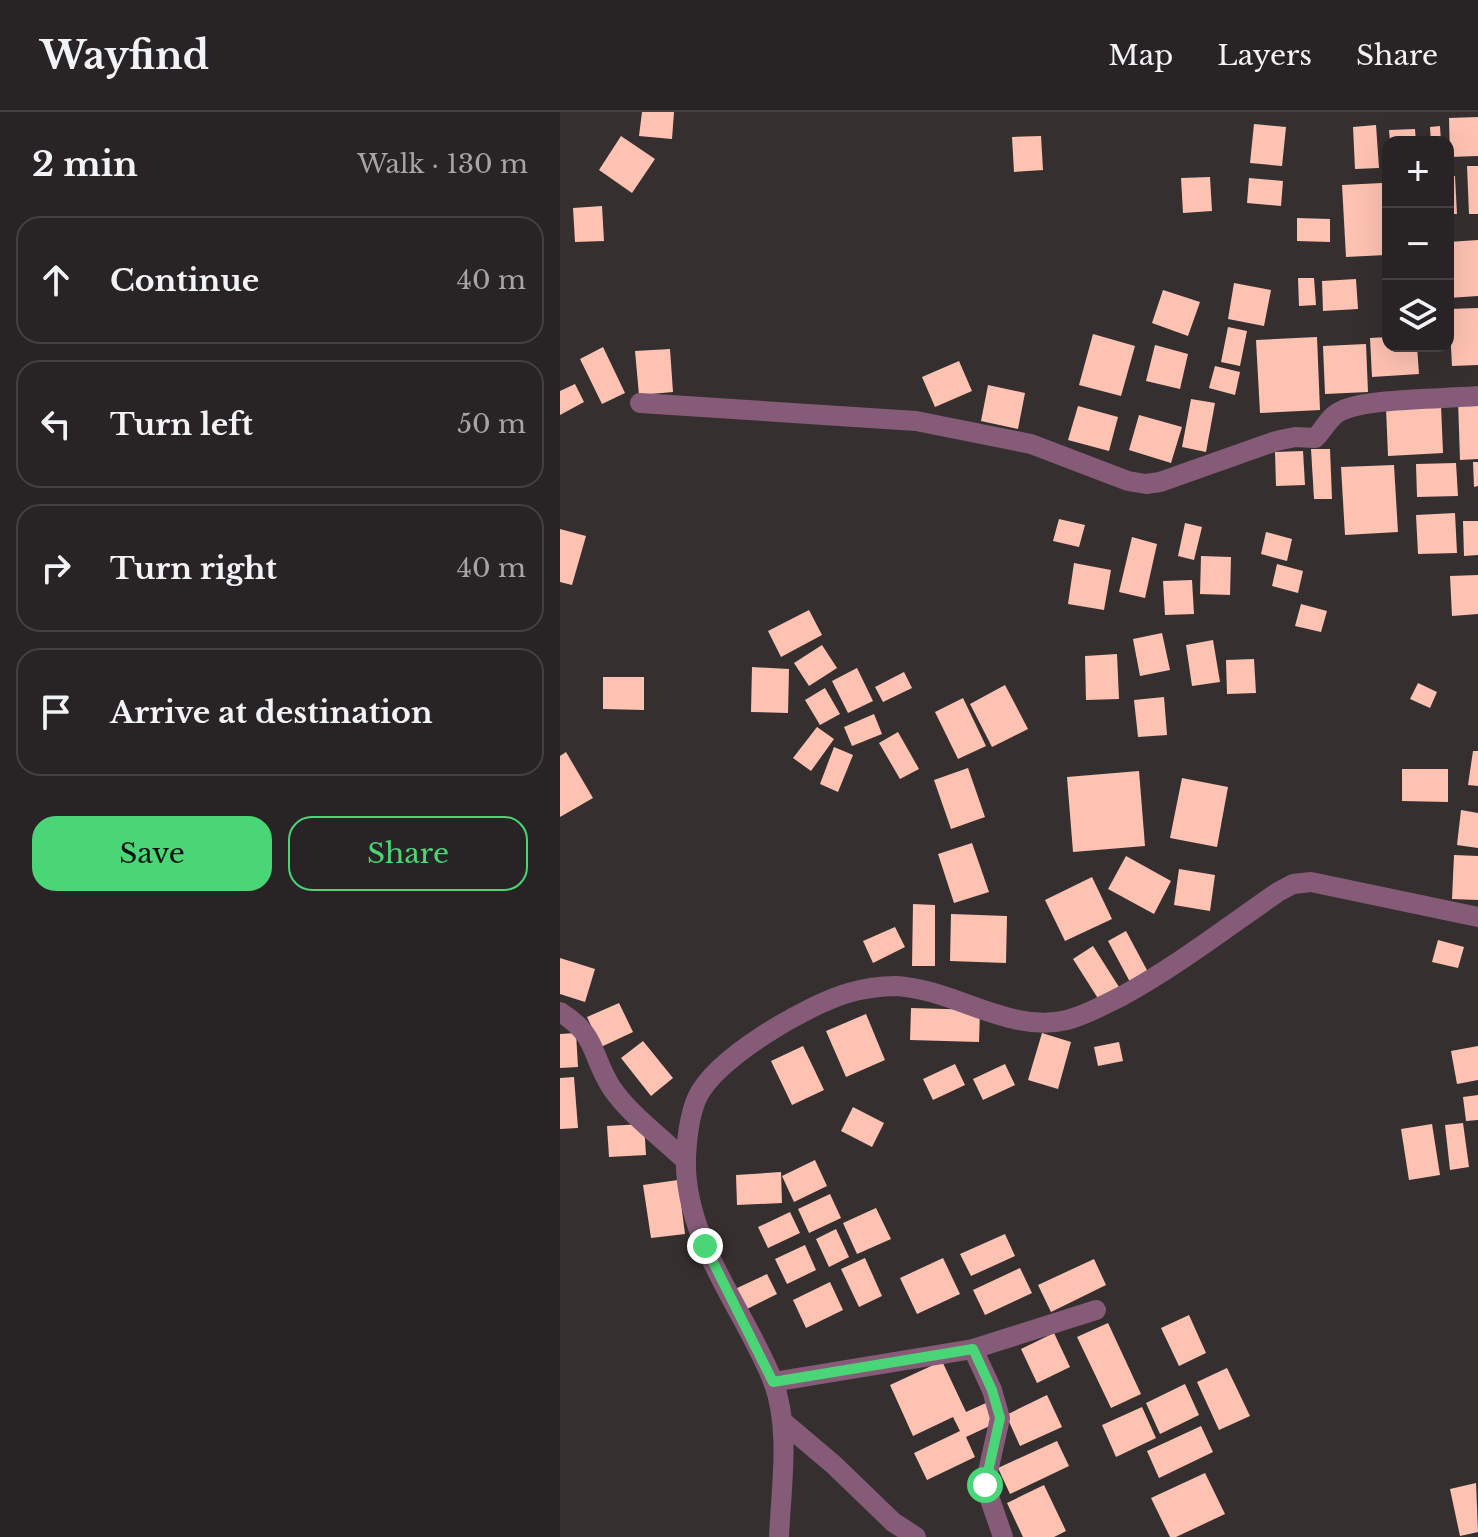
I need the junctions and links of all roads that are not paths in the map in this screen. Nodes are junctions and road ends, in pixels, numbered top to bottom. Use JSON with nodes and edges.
{"nodes":[{"id":1,"x":1478,"y":396,"type":"edge"},
{"id":2,"x":640,"y":403,"type":"dead end"},
{"id":3,"x":1478,"y":917,"type":"edge"},
{"id":4,"x":560,"y":1012,"type":"edge"},
{"id":5,"x":686,"y":1161,"type":"junction"},
{"id":6,"x":1096,"y":1310,"type":"dead end"},
{"id":7,"x":973,"y":1349,"type":"junction"},
{"id":8,"x":773,"y":1382,"type":"junction"},
{"id":9,"x":782,"y":1421,"type":"junction"},
{"id":10,"x":779,"y":1537,"type":"edge"},
{"id":11,"x":916,"y":1537,"type":"edge"},
{"id":12,"x":1003,"y":1537,"type":"edge"}],
"edges":[{"from":1,"to":2,"type":"street"},
{"from":3,"to":5,"type":"street"},
{"from":4,"to":5,"type":"street"},
{"from":5,"to":8,"type":"street"},
{"from":6,"to":7,"type":"street"},
{"from":7,"to":8,"type":"street"},
{"from":7,"to":12,"type":"street"},
{"from":8,"to":9,"type":"street"},
{"from":9,"to":10,"type":"street"},
{"from":9,"to":11,"type":"street"}]}
